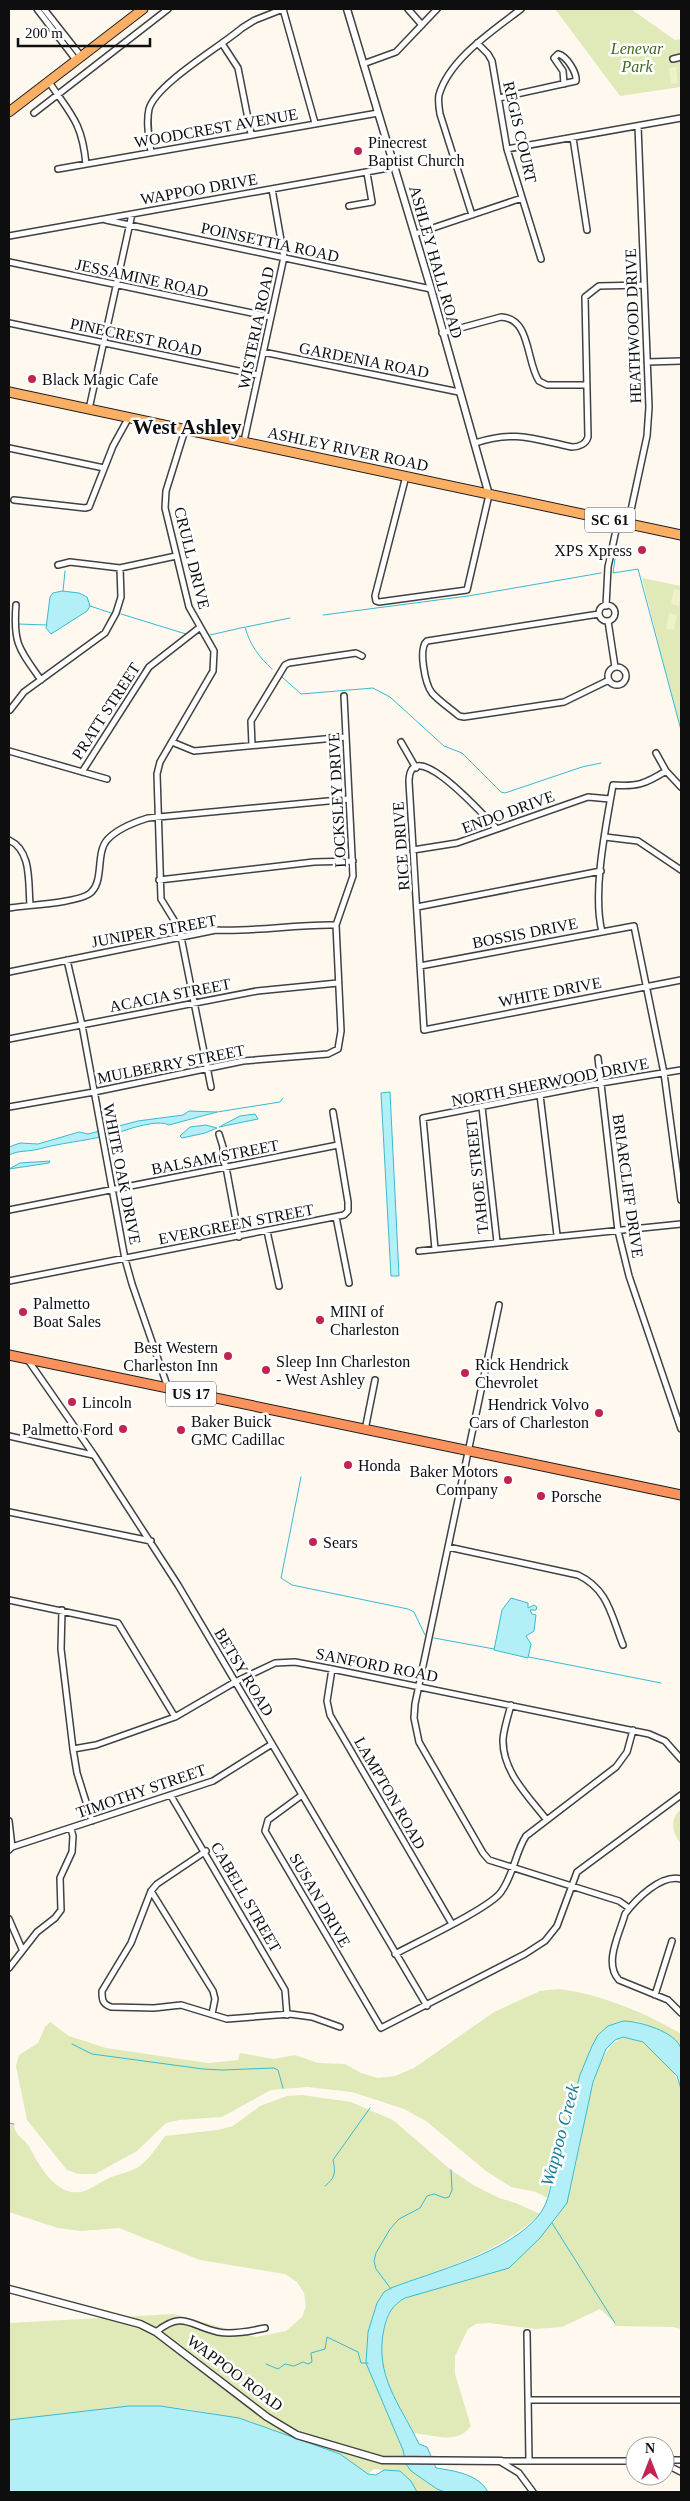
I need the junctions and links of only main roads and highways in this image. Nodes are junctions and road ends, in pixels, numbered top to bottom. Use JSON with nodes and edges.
{"nodes":[{"id":1,"x":143,"y":9,"type":"edge"},
{"id":2,"x":9,"y":112,"type":"edge"},
{"id":3,"x":9,"y":392,"type":"edge"},
{"id":4,"x":681,"y":535,"type":"edge"},
{"id":5,"x":9,"y":1355,"type":"edge"},
{"id":6,"x":681,"y":1495,"type":"edge"}],
"edges":[{"from":1,"to":2,"type":"main road"},
{"from":3,"to":4,"type":"main road","name":"ASHLEY RIVER ROAD","number":"SC 61"},
{"from":5,"to":6,"type":"highway","number":"US 17"}]}
